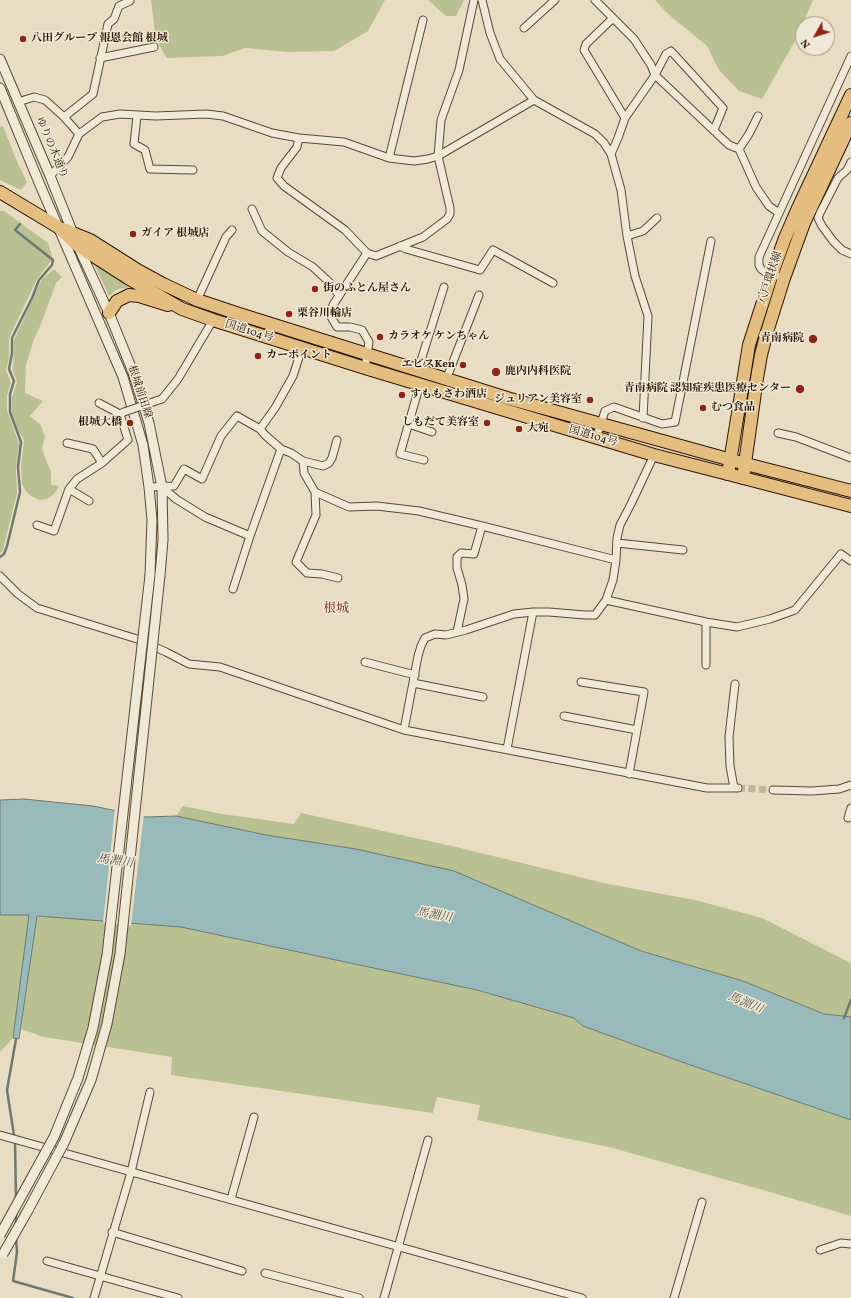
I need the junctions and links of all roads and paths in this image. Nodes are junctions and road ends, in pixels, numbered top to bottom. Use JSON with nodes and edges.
{"nodes":[{"id":1,"x":474,"y":0,"type":"edge"},
{"id":2,"x":482,"y":0,"type":"edge"},
{"id":3,"x":555,"y":0,"type":"edge"},
{"id":4,"x":130,"y":1,"type":"edge"},
{"id":5,"x":599,"y":1,"type":"edge"},
{"id":6,"x":613,"y":18,"type":"junction"},
{"id":7,"x":423,"y":20,"type":"dead end"},
{"id":8,"x":524,"y":28,"type":"dead end"},
{"id":9,"x":154,"y":47,"type":"dead end"},
{"id":10,"x":851,"y":56,"type":"edge"},
{"id":11,"x":100,"y":58,"type":"junction"},
{"id":12,"x":0,"y":59,"type":"edge"},
{"id":13,"x":654,"y":75,"type":"junction"},
{"id":14,"x":0,"y":88,"type":"edge"},
{"id":15,"x":851,"y":94,"type":"edge"},
{"id":16,"x":534,"y":100,"type":"junction"},
{"id":17,"x":18,"y":102,"type":"junction"},
{"id":18,"x":137,"y":116,"type":"junction"},
{"id":19,"x":758,"y":116,"type":"dead end"},
{"id":20,"x":64,"y":117,"type":"junction"},
{"id":21,"x":625,"y":118,"type":"junction"},
{"id":22,"x":847,"y":127,"type":"edge"},
{"id":23,"x":714,"y":130,"type":"junction"},
{"id":24,"x":79,"y":134,"type":"junction"},
{"id":25,"x":298,"y":138,"type":"junction"},
{"id":26,"x":739,"y":149,"type":"junction"},
{"id":27,"x":611,"y":154,"type":"junction"},
{"id":28,"x":438,"y":156,"type":"junction"},
{"id":29,"x":389,"y":158,"type":"junction"},
{"id":30,"x":851,"y":162,"type":"edge"},
{"id":31,"x":193,"y":170,"type":"dead end"},
{"id":32,"x":50,"y":176,"type":"junction"},
{"id":33,"x":1,"y":195,"type":"edge"},
{"id":34,"x":252,"y":209,"type":"dead end"},
{"id":35,"x":779,"y":213,"type":"junction"},
{"id":36,"x":657,"y":218,"type":"dead end"},
{"id":37,"x":58,"y":227,"type":"junction"},
{"id":38,"x":232,"y":230,"type":"dead end"},
{"id":39,"x":73,"y":232,"type":"junction"},
{"id":40,"x":628,"y":236,"type":"junction"},
{"id":41,"x":711,"y":241,"type":"dead end"},
{"id":42,"x":78,"y":246,"type":"junction"},
{"id":43,"x":400,"y":246,"type":"junction"},
{"id":44,"x":367,"y":253,"type":"junction"},
{"id":45,"x":851,"y":254,"type":"edge"},
{"id":46,"x":772,"y":274,"type":"junction"},
{"id":47,"x":784,"y":278,"type":"junction"},
{"id":48,"x":553,"y":283,"type":"dead end"},
{"id":49,"x":444,"y":287,"type":"dead end"},
{"id":50,"x":339,"y":295,"type":"junction"},
{"id":51,"x":478,"y":295,"type":"dead end"},
{"id":52,"x":197,"y":300,"type":"junction"},
{"id":53,"x":182,"y":309,"type":"junction"},
{"id":54,"x":109,"y":313,"type":"junction"},
{"id":55,"x":213,"y":320,"type":"junction"},
{"id":56,"x":302,"y":348,"type":"junction"},
{"id":57,"x":367,"y":354,"type":"junction"},
{"id":58,"x":364,"y":368,"type":"junction"},
{"id":59,"x":418,"y":370,"type":"junction"},
{"id":60,"x":446,"y":380,"type":"junction"},
{"id":61,"x":420,"y":384,"type":"junction"},
{"id":62,"x":100,"y":403,"type":"dead end"},
{"id":63,"x":122,"y":413,"type":"junction"},
{"id":64,"x":643,"y":418,"type":"junction"},
{"id":65,"x":409,"y":424,"type":"junction"},
{"id":66,"x":601,"y":424,"type":"junction"},
{"id":67,"x":260,"y":429,"type":"junction"},
{"id":68,"x":432,"y":432,"type":"dead end"},
{"id":69,"x":778,"y":432,"type":"dead end"},
{"id":70,"x":596,"y":438,"type":"junction"},
{"id":71,"x":336,"y":440,"type":"dead end"},
{"id":72,"x":67,"y":443,"type":"dead end"},
{"id":73,"x":281,"y":450,"type":"junction"},
{"id":74,"x":654,"y":455,"type":"junction"},
{"id":75,"x":851,"y":458,"type":"edge"},
{"id":76,"x":424,"y":460,"type":"dead end"},
{"id":77,"x":731,"y":460,"type":"junction"},
{"id":78,"x":303,"y":461,"type":"junction"},
{"id":79,"x":102,"y":463,"type":"junction"},
{"id":80,"x":746,"y":464,"type":"junction"},
{"id":81,"x":728,"y":474,"type":"junction"},
{"id":82,"x":743,"y":478,"type":"junction"},
{"id":83,"x":149,"y":487,"type":"junction"},
{"id":84,"x":162,"y":487,"type":"junction"},
{"id":85,"x":69,"y":489,"type":"junction"},
{"id":86,"x":315,"y":492,"type":"junction"},
{"id":87,"x":851,"y":492,"type":"edge"},
{"id":88,"x":89,"y":501,"type":"dead end"},
{"id":89,"x":851,"y":506,"type":"edge"},
{"id":90,"x":37,"y":525,"type":"dead end"},
{"id":91,"x":482,"y":526,"type":"junction"},
{"id":92,"x":250,"y":536,"type":"junction"},
{"id":93,"x":617,"y":543,"type":"junction"},
{"id":94,"x":683,"y":550,"type":"dead end"},
{"id":95,"x":616,"y":560,"type":"junction"},
{"id":96,"x":851,"y":561,"type":"edge"},
{"id":97,"x":0,"y":576,"type":"edge"},
{"id":98,"x":338,"y":578,"type":"dead end"},
{"id":99,"x":233,"y":589,"type":"dead end"},
{"id":100,"x":606,"y":600,"type":"junction"},
{"id":101,"x":533,"y":612,"type":"junction"},
{"id":102,"x":706,"y":622,"type":"junction"},
{"id":103,"x":457,"y":632,"type":"junction"},
{"id":104,"x":365,"y":662,"type":"dead end"},
{"id":105,"x":706,"y":665,"type":"dead end"},
{"id":106,"x":415,"y":675,"type":"junction"},
{"id":107,"x":581,"y":682,"type":"dead end"},
{"id":108,"x":413,"y":683,"type":"junction"},
{"id":109,"x":735,"y":684,"type":"dead end"},
{"id":110,"x":483,"y":697,"type":"dead end"},
{"id":111,"x":564,"y":716,"type":"dead end"},
{"id":112,"x":404,"y":730,"type":"junction"},
{"id":113,"x":637,"y":730,"type":"junction"},
{"id":114,"x":507,"y":749,"type":"junction"},
{"id":115,"x":629,"y":774,"type":"junction"},
{"id":116,"x":851,"y":785,"type":"edge"},
{"id":117,"x":774,"y":790,"type":"tunnel mouth"},
{"id":118,"x":851,"y":808,"type":"edge"},
{"id":119,"x":848,"y":818,"type":"dead end"},
{"id":120,"x":150,"y":1092,"type":"dead end"},
{"id":121,"x":254,"y":1117,"type":"dead end"},
{"id":122,"x":0,"y":1135,"type":"edge"},
{"id":123,"x":428,"y":1140,"type":"dead end"},
{"id":124,"x":131,"y":1172,"type":"junction"},
{"id":125,"x":231,"y":1199,"type":"junction"},
{"id":126,"x":702,"y":1202,"type":"dead end"},
{"id":127,"x":112,"y":1232,"type":"junction"},
{"id":128,"x":0,"y":1235,"type":"edge"},
{"id":129,"x":851,"y":1244,"type":"edge"},
{"id":130,"x":399,"y":1247,"type":"junction"},
{"id":131,"x":820,"y":1250,"type":"dead end"},
{"id":132,"x":1,"y":1257,"type":"edge"},
{"id":133,"x":47,"y":1261,"type":"dead end"},
{"id":134,"x":242,"y":1271,"type":"dead end"},
{"id":135,"x":265,"y":1273,"type":"dead end"},
{"id":136,"x":100,"y":1276,"type":"junction"},
{"id":137,"x":94,"y":1298,"type":"edge"},
{"id":138,"x":178,"y":1298,"type":"edge"},
{"id":139,"x":360,"y":1298,"type":"edge"},
{"id":140,"x":384,"y":1298,"type":"edge"},
{"id":141,"x":582,"y":1298,"type":"edge"},
{"id":142,"x":674,"y":1298,"type":"edge"}],
"edges":[{"from":1,"to":28,"type":"street"},
{"from":2,"to":16,"type":"street"},
{"from":3,"to":8,"type":"street"},
{"from":4,"to":11,"type":"street"},
{"from":5,"to":6,"type":"street"},
{"from":6,"to":13,"type":"street"},
{"from":6,"to":21,"type":"street"},
{"from":7,"to":29,"type":"street"},
{"from":9,"to":11,"type":"street"},
{"from":10,"to":35,"type":"street"},
{"from":11,"to":20,"type":"street"},
{"from":12,"to":17,"type":"street","name":"ゆりの木通り"},
{"from":13,"to":21,"type":"street"},
{"from":13,"to":23,"type":"street"},
{"from":13,"to":23,"type":"street"},
{"from":14,"to":37,"type":"street"},
{"from":15,"to":22,"type":"main road","name":"八戸環状線"},
{"from":16,"to":27,"type":"street"},
{"from":16,"to":28,"type":"street"},
{"from":17,"to":20,"type":"street"},
{"from":17,"to":32,"type":"street","name":"ゆりの木通り"},
{"from":18,"to":24,"type":"street"},
{"from":18,"to":25,"type":"street"},
{"from":18,"to":31,"type":"street"},
{"from":19,"to":26,"type":"street"},
{"from":20,"to":24,"type":"street"},
{"from":21,"to":27,"type":"street"},
{"from":22,"to":46,"type":"main road","name":"八戸環状線"},
{"from":22,"to":47,"type":"main road","name":"八戸環状線"},
{"from":23,"to":26,"type":"street"},
{"from":24,"to":32,"type":"street"},
{"from":25,"to":29,"type":"street"},
{"from":25,"to":44,"type":"street"},
{"from":26,"to":35,"type":"street"},
{"from":27,"to":40,"type":"street"},
{"from":28,"to":29,"type":"street"},
{"from":28,"to":43,"type":"street"},
{"from":30,"to":45,"type":"street"},
{"from":32,"to":39,"type":"street","name":"ゆりの木通り"},
{"from":33,"to":37,"type":"main road","name":"国道104号"},
{"from":34,"to":50,"type":"street"},
{"from":35,"to":46,"type":"street"},
{"from":36,"to":40,"type":"street"},
{"from":37,"to":39,"type":"main road","name":"国道104号"},
{"from":37,"to":42,"type":"main road","name":"国道104号"},
{"from":37,"to":83,"type":"street","name":"根城前田線"},
{"from":38,"to":52,"type":"street"},
{"from":39,"to":42,"type":"street","name":"ゆりの木通り"},
{"from":39,"to":52,"type":"main road","name":"国道104号"},
{"from":40,"to":64,"type":"street"},
{"from":41,"to":64,"type":"street"},
{"from":42,"to":53,"type":"main road","name":"国道104号"},
{"from":42,"to":54,"type":"street","name":"根城前田線"},
{"from":43,"to":44,"type":"street"},
{"from":43,"to":48,"type":"street"},
{"from":44,"to":50,"type":"street"},
{"from":46,"to":47,"type":"street"},
{"from":46,"to":77,"type":"main road","name":"八戸環状線"},
{"from":47,"to":80,"type":"main road","name":"八戸環状線"},
{"from":49,"to":59,"type":"street"},
{"from":50,"to":57,"type":"street"},
{"from":51,"to":60,"type":"street"},
{"from":52,"to":57,"type":"main road","name":"国道104号"},
{"from":53,"to":54,"type":"main road"},
{"from":53,"to":55,"type":"main road","name":"国道104号"},
{"from":54,"to":84,"type":"street","name":"根城前田線"},
{"from":55,"to":56,"type":"main road","name":"国道104号"},
{"from":55,"to":63,"type":"street","bridge":true},
{"from":56,"to":58,"type":"main road","name":"国道104号"},
{"from":56,"to":67,"type":"street"},
{"from":57,"to":58,"type":"street"},
{"from":57,"to":59,"type":"main road","name":"国道104号"},
{"from":58,"to":61,"type":"main road","name":"国道104号"},
{"from":59,"to":60,"type":"main road","name":"国道104号"},
{"from":60,"to":66,"type":"main road","name":"国道104号"},
{"from":61,"to":65,"type":"street"},
{"from":61,"to":70,"type":"main road","name":"国道104号"},
{"from":62,"to":63,"type":"street"},
{"from":63,"to":79,"type":"street"},
{"from":64,"to":66,"type":"street"},
{"from":65,"to":68,"type":"street"},
{"from":65,"to":76,"type":"street"},
{"from":66,"to":70,"type":"street"},
{"from":66,"to":77,"type":"main road","name":"国道104号"},
{"from":67,"to":73,"type":"street"},
{"from":67,"to":84,"type":"street"},
{"from":69,"to":75,"type":"street"},
{"from":70,"to":74,"type":"main road","name":"国道104号"},
{"from":71,"to":78,"type":"street"},
{"from":72,"to":79,"type":"street"},
{"from":73,"to":78,"type":"street"},
{"from":73,"to":92,"type":"street"},
{"from":74,"to":81,"type":"main road","name":"国道104号"},
{"from":74,"to":93,"type":"street"},
{"from":77,"to":80,"type":"main road","name":"国道104号"},
{"from":77,"to":81,"type":"main road","name":"八戸環状線"},
{"from":78,"to":86,"type":"street"},
{"from":79,"to":85,"type":"street"},
{"from":80,"to":82,"type":"main road","name":"八戸環状線"},
{"from":80,"to":87,"type":"main road","name":"国道104号"},
{"from":81,"to":82,"type":"main road","name":"国道104号"},
{"from":82,"to":89,"type":"main road","name":"国道104号"},
{"from":83,"to":84,"type":"street"},
{"from":83,"to":128,"type":"street","name":"根城前田線","bridge":true},
{"from":84,"to":92,"type":"street"},
{"from":84,"to":132,"type":"street","name":"根城前田線","bridge":true},
{"from":85,"to":88,"type":"street"},
{"from":85,"to":90,"type":"street"},
{"from":86,"to":91,"type":"street"},
{"from":86,"to":98,"type":"street"},
{"from":91,"to":95,"type":"street"},
{"from":91,"to":103,"type":"street"},
{"from":92,"to":99,"type":"street"},
{"from":93,"to":94,"type":"street"},
{"from":93,"to":95,"type":"street"},
{"from":95,"to":100,"type":"street"},
{"from":96,"to":102,"type":"street"},
{"from":97,"to":112,"type":"street"},
{"from":100,"to":101,"type":"street"},
{"from":100,"to":102,"type":"street"},
{"from":101,"to":103,"type":"street"},
{"from":101,"to":114,"type":"street"},
{"from":102,"to":105,"type":"street"},
{"from":103,"to":106,"type":"street"},
{"from":104,"to":106,"type":"street"},
{"from":106,"to":108,"type":"street"},
{"from":107,"to":113,"type":"street"},
{"from":108,"to":110,"type":"street"},
{"from":108,"to":112,"type":"street"},
{"from":109,"to":115,"type":"street"},
{"from":111,"to":113,"type":"street"},
{"from":112,"to":114,"type":"street"},
{"from":113,"to":115,"type":"street"},
{"from":114,"to":115,"type":"street"},
{"from":116,"to":117,"type":"street"},
{"from":118,"to":119,"type":"street"},
{"from":120,"to":124,"type":"street"},
{"from":121,"to":125,"type":"street"},
{"from":122,"to":124,"type":"street"},
{"from":123,"to":130,"type":"street"},
{"from":124,"to":125,"type":"street"},
{"from":124,"to":127,"type":"street"},
{"from":125,"to":130,"type":"street"},
{"from":126,"to":142,"type":"street"},
{"from":127,"to":134,"type":"street"},
{"from":127,"to":136,"type":"street"},
{"from":129,"to":131,"type":"street"},
{"from":130,"to":140,"type":"street"},
{"from":130,"to":141,"type":"street"},
{"from":133,"to":136,"type":"street"},
{"from":135,"to":139,"type":"street"},
{"from":136,"to":137,"type":"street"},
{"from":136,"to":138,"type":"street"}]}
